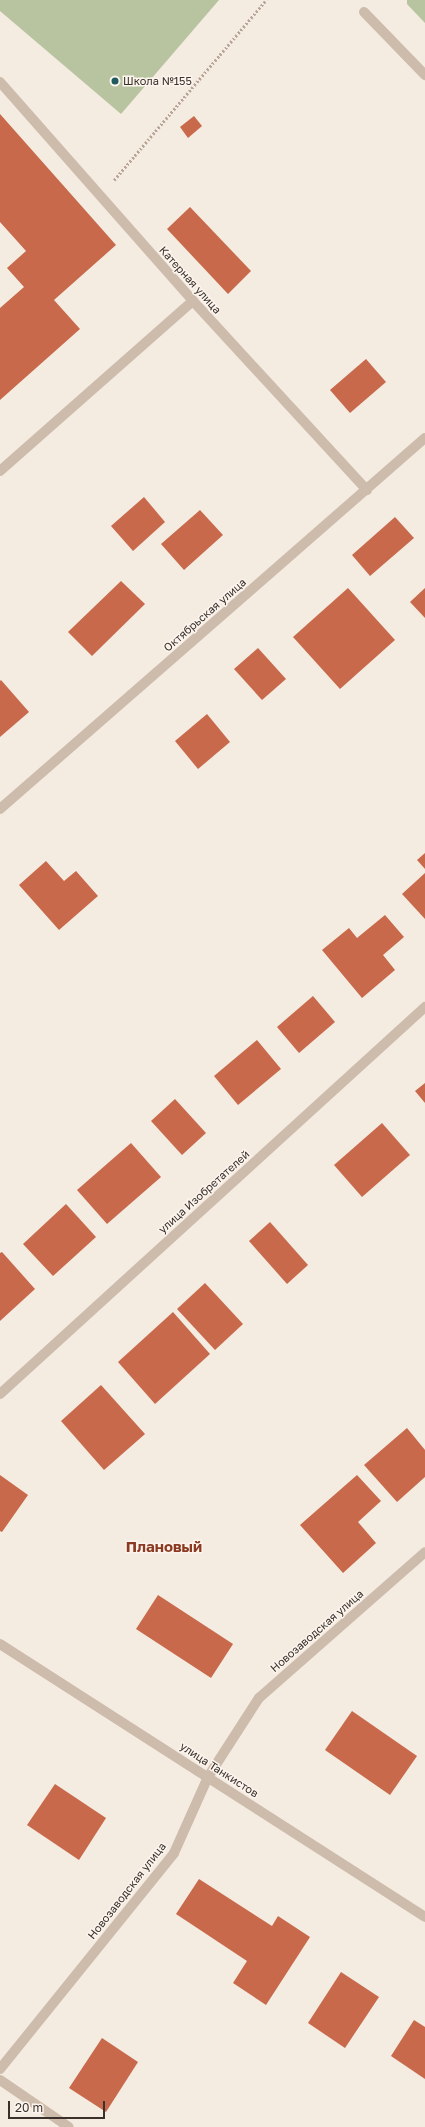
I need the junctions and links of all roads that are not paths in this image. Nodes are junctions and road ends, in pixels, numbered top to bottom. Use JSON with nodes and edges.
{"nodes":[{"id":1,"x":364,"y":12,"type":"dead end"},
{"id":2,"x":425,"y":76,"type":"edge"},
{"id":3,"x":0,"y":82,"type":"edge"},
{"id":4,"x":193,"y":301,"type":"junction"},
{"id":5,"x":425,"y":438,"type":"edge"},
{"id":6,"x":0,"y":471,"type":"edge"},
{"id":7,"x":367,"y":490,"type":"junction"},
{"id":8,"x":0,"y":809,"type":"edge"},
{"id":9,"x":425,"y":1007,"type":"edge"},
{"id":10,"x":0,"y":1394,"type":"edge"},
{"id":11,"x":425,"y":1552,"type":"edge"},
{"id":12,"x":0,"y":1644,"type":"edge"},
{"id":13,"x":208,"y":1777,"type":"junction"},
{"id":14,"x":425,"y":1917,"type":"edge"},
{"id":15,"x":0,"y":2069,"type":"edge"},
{"id":16,"x":0,"y":2080,"type":"edge"},
{"id":17,"x":69,"y":2127,"type":"edge"}],
"edges":[{"from":1,"to":2,"type":"street"},
{"from":3,"to":4,"type":"street","name":"Катерная улица"},
{"from":4,"to":6,"type":"street"},
{"from":4,"to":7,"type":"street","name":"Катерная улица"},
{"from":5,"to":7,"type":"street","name":"Октябрьская улица"},
{"from":7,"to":8,"type":"street","name":"Октябрьская улица"},
{"from":9,"to":10,"type":"street","name":"улица Изобретателей"},
{"from":11,"to":13,"type":"street","name":"Новозаводская улица"},
{"from":12,"to":13,"type":"street","name":"улица Танкистов"},
{"from":13,"to":14,"type":"street","name":"улица Танкистов"},
{"from":13,"to":15,"type":"street","name":"Новозаводская улица"},
{"from":16,"to":17,"type":"street"}]}
